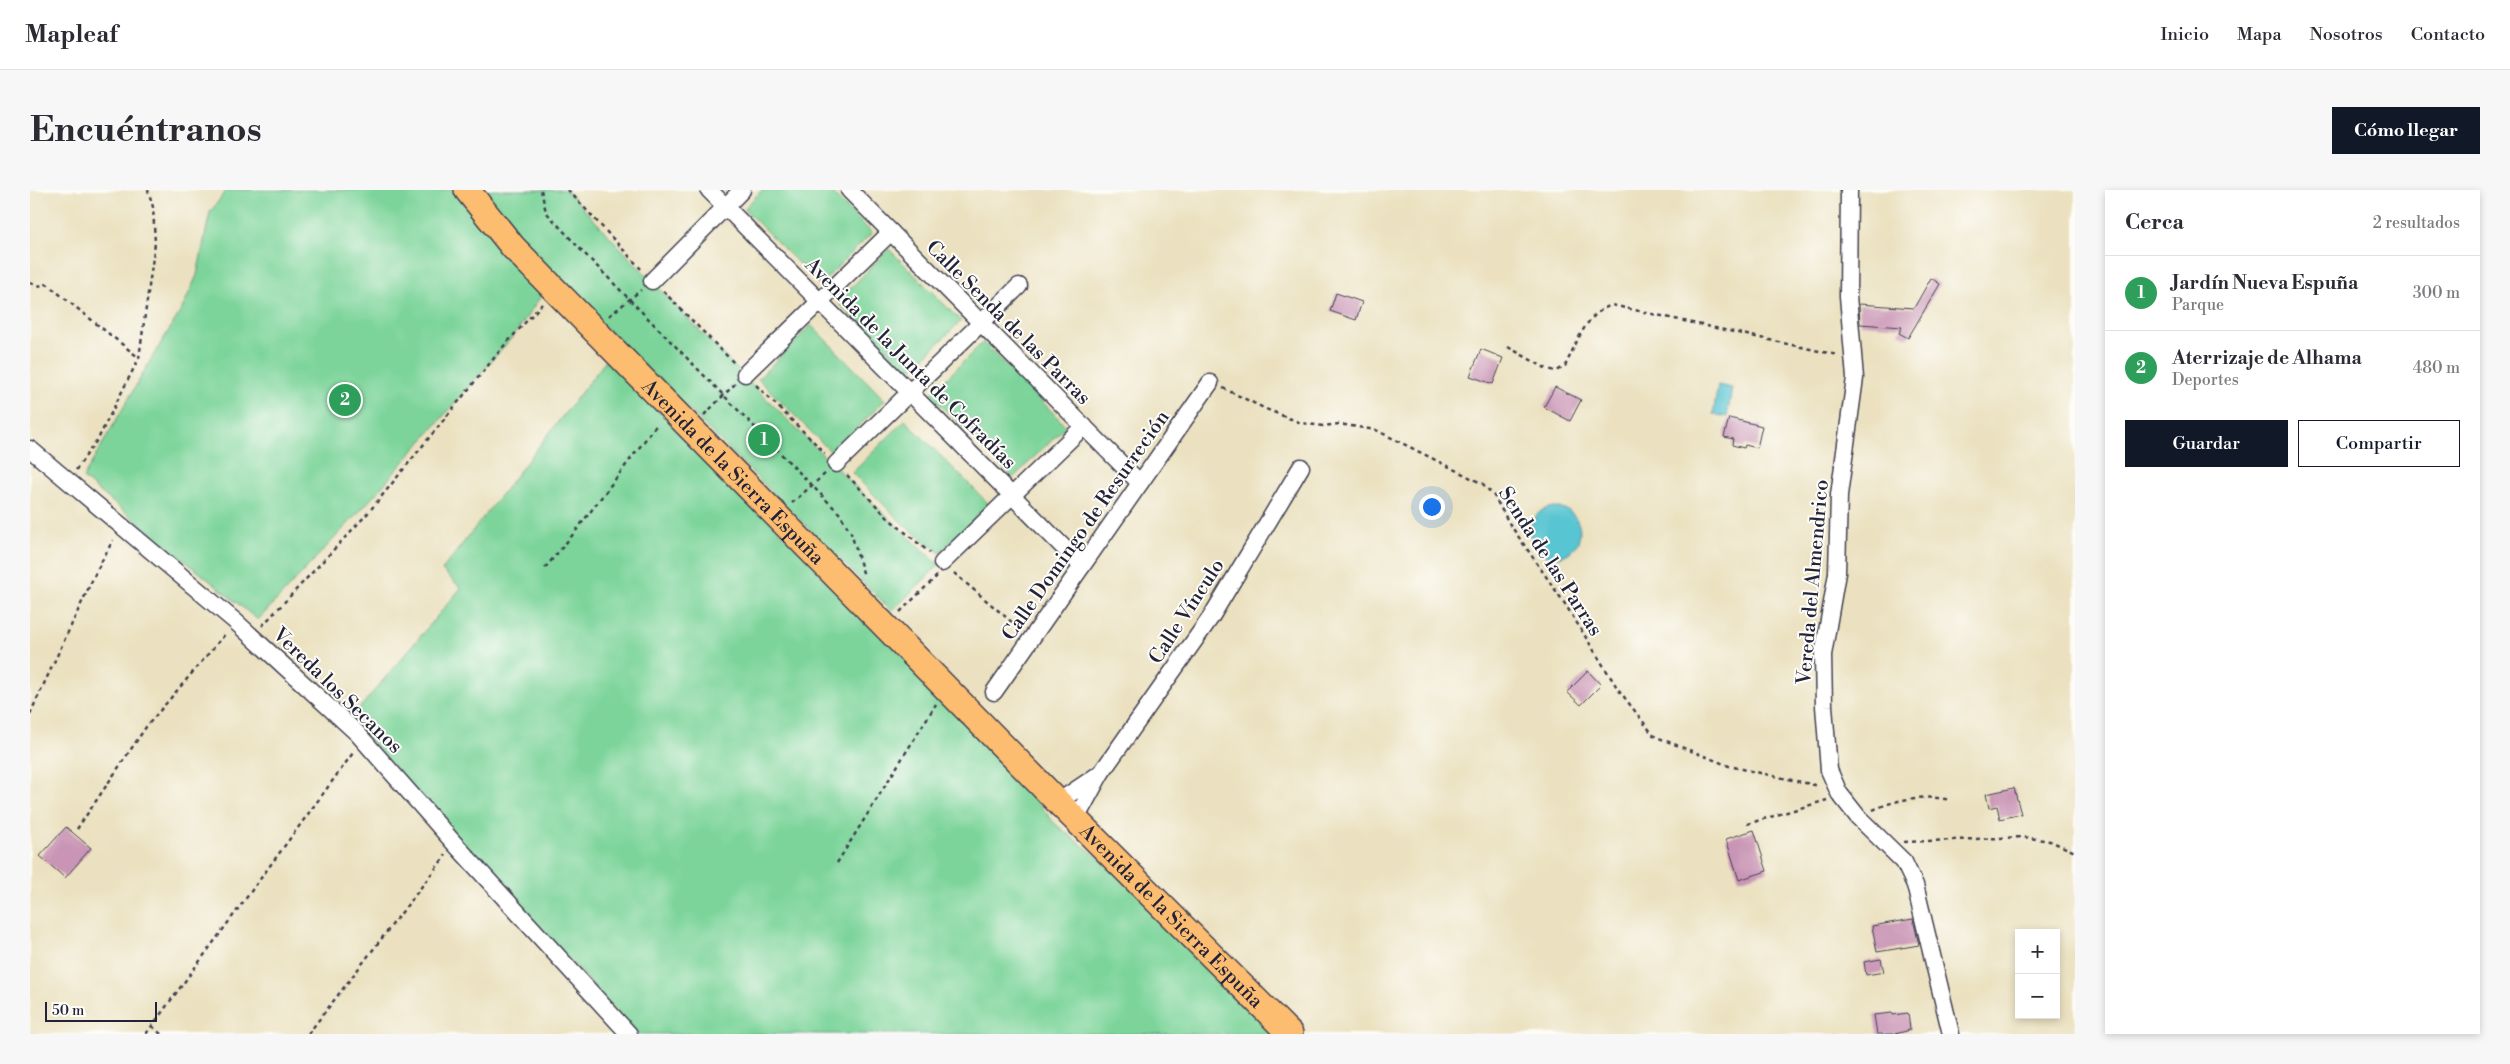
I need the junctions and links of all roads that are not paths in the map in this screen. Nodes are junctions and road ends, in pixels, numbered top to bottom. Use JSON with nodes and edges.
{"nodes":[{"id":1,"x":467,"y":190,"type":"edge"},
{"id":2,"x":709,"y":190,"type":"edge"},
{"id":3,"x":742,"y":190,"type":"edge"},
{"id":4,"x":848,"y":190,"type":"edge"},
{"id":5,"x":1849,"y":190,"type":"edge"},
{"id":6,"x":726,"y":207,"type":"junction"},
{"id":7,"x":890,"y":232,"type":"junction"},
{"id":8,"x":652,"y":281,"type":"road end"},
{"id":9,"x":1019,"y":286,"type":"dead end"},
{"id":10,"x":821,"y":302,"type":"junction"},
{"id":11,"x":981,"y":323,"type":"junction"},
{"id":12,"x":745,"y":374,"type":"road end"},
{"id":13,"x":1210,"y":384,"type":"road end"},
{"id":14,"x":911,"y":391,"type":"junction"},
{"id":15,"x":1084,"y":426,"type":"junction"},
{"id":16,"x":30,"y":449,"type":"edge"},
{"id":17,"x":836,"y":464,"type":"road end"},
{"id":18,"x":1301,"y":467,"type":"dead end"},
{"id":19,"x":1140,"y":483,"type":"junction"},
{"id":20,"x":1012,"y":495,"type":"junction"},
{"id":21,"x":944,"y":564,"type":"road end"},
{"id":22,"x":1082,"y":566,"type":"junction"},
{"id":23,"x":994,"y":692,"type":"dead end"},
{"id":24,"x":1004,"y":748,"type":"junction"},
{"id":25,"x":1100,"y":773,"type":"junction"},
{"id":26,"x":1058,"y":802,"type":"junction"},
{"id":27,"x":1076,"y":819,"type":"junction"},
{"id":28,"x":629,"y":1034,"type":"edge"},
{"id":29,"x":1290,"y":1034,"type":"edge"},
{"id":30,"x":1951,"y":1034,"type":"edge"}],
"edges":[{"from":1,"to":24,"type":"main road","name":"Avenida de la Sierra Espuña"},
{"from":2,"to":6,"type":"street","name":"Avenida de la Junta de Cofradías"},
{"from":3,"to":6,"type":"street"},
{"from":4,"to":7,"type":"street","name":"Calle Senda de las Parras"},
{"from":5,"to":30,"type":"street","name":"Vereda del Almendrico"},
{"from":6,"to":8,"type":"street"},
{"from":6,"to":10,"type":"street","name":"Avenida de la Junta de Cofradías"},
{"from":7,"to":10,"type":"street"},
{"from":7,"to":11,"type":"street","name":"Calle Senda de las Parras"},
{"from":9,"to":11,"type":"street"},
{"from":10,"to":12,"type":"street"},
{"from":10,"to":14,"type":"street","name":"Avenida de la Junta de Cofradías"},
{"from":11,"to":14,"type":"street"},
{"from":11,"to":15,"type":"street","name":"Calle Senda de las Parras"},
{"from":13,"to":19,"type":"street","name":"Calle Domingo de Resurreción"},
{"from":14,"to":17,"type":"street"},
{"from":14,"to":20,"type":"street","name":"Avenida de la Junta de Cofradías"},
{"from":15,"to":19,"type":"street","name":"Calle Senda de las Parras"},
{"from":15,"to":20,"type":"street"},
{"from":16,"to":28,"type":"street","name":"Vereda los Secanos"},
{"from":18,"to":25,"type":"street","name":"Calle Vínculo"},
{"from":19,"to":22,"type":"street","name":"Calle Domingo de Resurreción"},
{"from":20,"to":21,"type":"street"},
{"from":20,"to":22,"type":"street","name":"Avenida de la Junta de Cofradías"},
{"from":22,"to":23,"type":"street","name":"Calle Domingo de Resurreción"},
{"from":24,"to":26,"type":"main road","name":"Avenida de la Sierra Espuña"},
{"from":24,"to":27,"type":"main road","name":"Avenida de la Sierra Espuña"},
{"from":25,"to":26,"type":"street","name":"Calle Vínculo"},
{"from":25,"to":27,"type":"street","name":"Calle Vínculo"},
{"from":26,"to":27,"type":"main road","name":"Avenida de la Sierra Espuña"},
{"from":27,"to":29,"type":"main road","name":"Avenida de la Sierra Espuña"}]}
